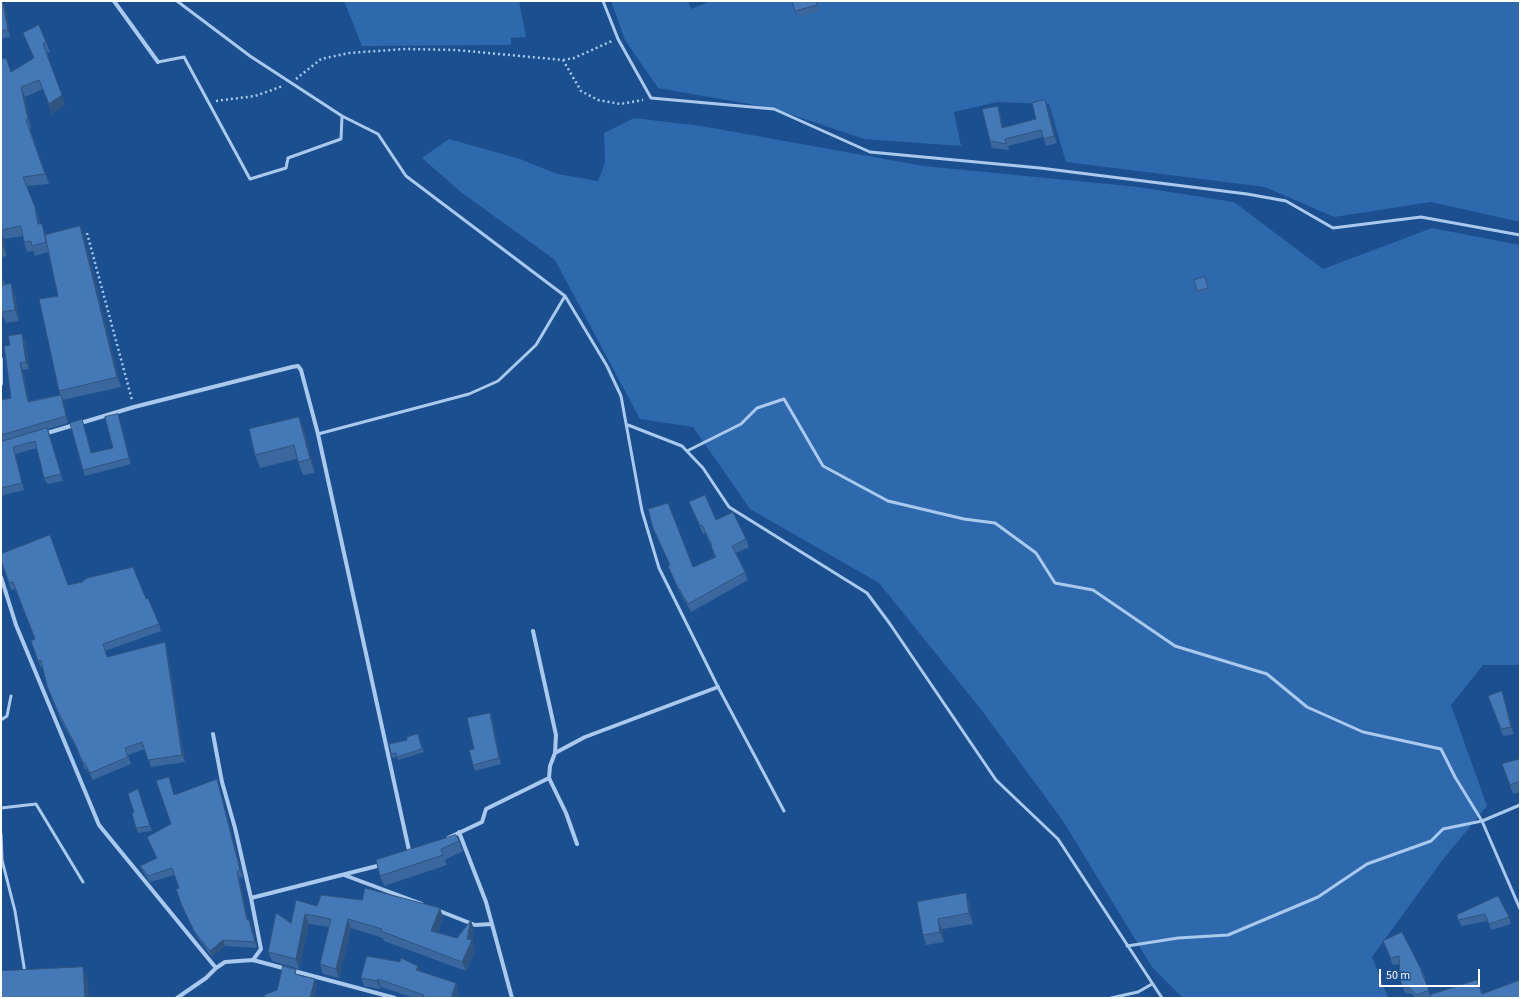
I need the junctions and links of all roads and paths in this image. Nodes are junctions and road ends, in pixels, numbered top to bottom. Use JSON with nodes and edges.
{"nodes":[{"id":1,"x":114,"y":1,"type":"edge"},
{"id":2,"x":178,"y":1,"type":"edge"},
{"id":3,"x":603,"y":1,"type":"edge"},
{"id":4,"x":618,"y":39,"type":"junction"},
{"id":5,"x":563,"y":60,"type":"junction"},
{"id":6,"x":158,"y":62,"type":"joint"},
{"id":7,"x":291,"y":83,"type":"junction"},
{"id":8,"x":651,"y":98,"type":"junction"},
{"id":9,"x":208,"y":102,"type":"junction"},
{"id":10,"x":342,"y":116,"type":"junction"},
{"id":11,"x":87,"y":233,"type":"dead end"},
{"id":12,"x":1520,"y":234,"type":"edge"},
{"id":13,"x":565,"y":296,"type":"junction"},
{"id":14,"x":1,"y":359,"type":"edge"},
{"id":15,"x":1,"y":384,"type":"edge"},
{"id":16,"x":134,"y":407,"type":"junction"},
{"id":17,"x":628,"y":426,"type":"junction"},
{"id":18,"x":318,"y":434,"type":"junction"},
{"id":19,"x":38,"y":435,"type":"edge"},
{"id":20,"x":687,"y":451,"type":"junction"},
{"id":21,"x":1,"y":577,"type":"edge"},
{"id":22,"x":533,"y":631,"type":"dead end"},
{"id":23,"x":718,"y":686,"type":"junction"},
{"id":24,"x":11,"y":696,"type":"dead end"},
{"id":25,"x":1,"y":720,"type":"edge"},
{"id":26,"x":213,"y":734,"type":"dead end"},
{"id":27,"x":555,"y":753,"type":"junction"},
{"id":28,"x":549,"y":778,"type":"junction"},
{"id":29,"x":1520,"y":805,"type":"edge"},
{"id":30,"x":1,"y":808,"type":"edge"},
{"id":31,"x":784,"y":811,"type":"dead end"},
{"id":32,"x":1482,"y":820,"type":"junction"},
{"id":33,"x":459,"y":832,"type":"junction"},
{"id":34,"x":1,"y":834,"type":"edge"},
{"id":35,"x":445,"y":840,"type":"edge"},
{"id":36,"x":577,"y":844,"type":"dead end"},
{"id":37,"x":417,"y":854,"type":"edge"},
{"id":38,"x":410,"y":857,"type":"junction"},
{"id":39,"x":403,"y":859,"type":"edge"},
{"id":40,"x":1,"y":860,"type":"edge"},
{"id":41,"x":388,"y":863,"type":"edge"},
{"id":42,"x":343,"y":875,"type":"junction"},
{"id":43,"x":83,"y":882,"type":"dead end"},
{"id":44,"x":252,"y":898,"type":"junction"},
{"id":45,"x":425,"y":905,"type":"edge"},
{"id":46,"x":432,"y":908,"type":"edge"},
{"id":47,"x":1520,"y":909,"type":"edge"},
{"id":48,"x":492,"y":924,"type":"junction"},
{"id":49,"x":1127,"y":946,"type":"junction"},
{"id":50,"x":254,"y":960,"type":"junction"},
{"id":51,"x":216,"y":968,"type":"junction"},
{"id":52,"x":17,"y":974,"type":"edge"},
{"id":53,"x":25,"y":974,"type":"junction"},
{"id":54,"x":32,"y":974,"type":"edge"},
{"id":55,"x":1152,"y":984,"type":"junction"},
{"id":56,"x":177,"y":998,"type":"edge"},
{"id":57,"x":395,"y":998,"type":"edge"},
{"id":58,"x":512,"y":998,"type":"edge"},
{"id":59,"x":1111,"y":998,"type":"edge"},
{"id":60,"x":1162,"y":998,"type":"edge"}],
"edges":[{"from":1,"to":6,"type":"street"},
{"from":2,"to":7,"type":"lane"},
{"from":3,"to":4,"type":"lane"},
{"from":4,"to":5,"type":"path"},
{"from":4,"to":8,"type":"lane"},
{"from":5,"to":7,"type":"path"},
{"from":5,"to":8,"type":"path"},
{"from":6,"to":9,"type":"lane"},
{"from":7,"to":9,"type":"path"},
{"from":7,"to":10,"type":"lane"},
{"from":8,"to":12,"type":"lane"},
{"from":9,"to":10,"type":"lane"},
{"from":10,"to":13,"type":"lane"},
{"from":11,"to":16,"type":"path"},
{"from":13,"to":17,"type":"lane"},
{"from":13,"to":18,"type":"lane"},
{"from":14,"to":15,"type":"street"},
{"from":16,"to":18,"type":"street"},
{"from":16,"to":19,"type":"street"},
{"from":17,"to":20,"type":"lane"},
{"from":17,"to":23,"type":"lane"},
{"from":18,"to":38,"type":"street"},
{"from":20,"to":32,"type":"lane"},
{"from":20,"to":49,"type":"lane"},
{"from":21,"to":51,"type":"street"},
{"from":22,"to":27,"type":"street"},
{"from":23,"to":27,"type":"street"},
{"from":23,"to":31,"type":"lane"},
{"from":24,"to":25,"type":"lane"},
{"from":26,"to":44,"type":"street"},
{"from":27,"to":28,"type":"street"},
{"from":28,"to":33,"type":"street"},
{"from":28,"to":36,"type":"street"},
{"from":29,"to":32,"type":"lane"},
{"from":30,"to":43,"type":"lane"},
{"from":32,"to":47,"type":"lane"},
{"from":32,"to":49,"type":"lane"},
{"from":33,"to":35,"type":"street"},
{"from":33,"to":48,"type":"street"},
{"from":34,"to":40,"type":"lane"},
{"from":37,"to":38,"type":"street"},
{"from":38,"to":39,"type":"street"},
{"from":40,"to":53,"type":"lane"},
{"from":41,"to":42,"type":"street"},
{"from":42,"to":44,"type":"street"},
{"from":42,"to":45,"type":"street"},
{"from":44,"to":50,"type":"street"},
{"from":46,"to":48,"type":"street"},
{"from":48,"to":58,"type":"street"},
{"from":49,"to":55,"type":"lane"},
{"from":50,"to":51,"type":"street"},
{"from":50,"to":57,"type":"street"},
{"from":51,"to":56,"type":"street"},
{"from":52,"to":53,"type":"lane"},
{"from":53,"to":54,"type":"lane"},
{"from":55,"to":59,"type":"lane"},
{"from":55,"to":60,"type":"lane"}]}
